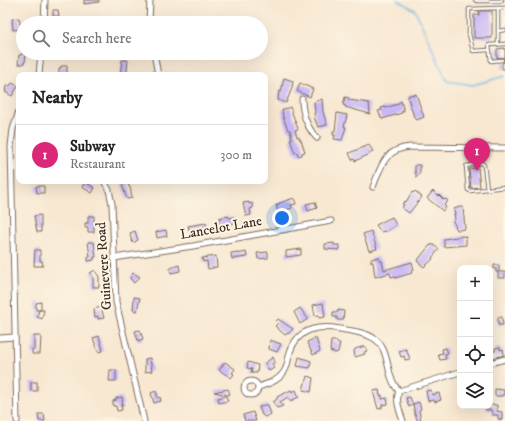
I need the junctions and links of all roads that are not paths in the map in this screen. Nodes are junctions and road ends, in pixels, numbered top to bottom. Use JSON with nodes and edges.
{"nodes":[{"id":1,"x":45,"y":0,"type":"edge"},
{"id":2,"x":150,"y":0,"type":"edge"},
{"id":3,"x":475,"y":0,"type":"edge"},
{"id":4,"x":502,"y":0,"type":"edge"},
{"id":5,"x":498,"y":8,"type":"junction"},
{"id":6,"x":505,"y":8,"type":"edge"},
{"id":7,"x":44,"y":16,"type":"edge"},
{"id":8,"x":149,"y":16,"type":"edge"},
{"id":9,"x":498,"y":30,"type":"junction"},
{"id":10,"x":505,"y":30,"type":"edge"},
{"id":11,"x":498,"y":44,"type":"junction"},
{"id":12,"x":505,"y":44,"type":"edge"},
{"id":13,"x":489,"y":50,"type":"junction"},
{"id":14,"x":40,"y":60,"type":"edge"},
{"id":15,"x":155,"y":60,"type":"edge"},
{"id":16,"x":502,"y":60,"type":"dead end"},
{"id":17,"x":39,"y":72,"type":"edge"},
{"id":18,"x":157,"y":72,"type":"edge"},
{"id":19,"x":302,"y":99,"type":"dead end"},
{"id":20,"x":16,"y":117,"type":"edge"},
{"id":21,"x":317,"y":138,"type":"dead end"},
{"id":22,"x":505,"y":148,"type":"edge"},
{"id":23,"x":16,"y":172,"type":"edge"},
{"id":24,"x":12,"y":173,"type":"junction"},
{"id":25,"x":106,"y":184,"type":"edge"},
{"id":26,"x":505,"y":187,"type":"edge"},
{"id":27,"x":372,"y":188,"type":"dead end"},
{"id":28,"x":487,"y":189,"type":"junction"},
{"id":29,"x":331,"y":221,"type":"dead end"},
{"id":30,"x":114,"y":258,"type":"junction"},
{"id":31,"x":15,"y":337,"type":"junction"},
{"id":32,"x":0,"y":338,"type":"edge"},
{"id":33,"x":505,"y":359,"type":"edge"},
{"id":34,"x":493,"y":361,"type":"edge"},
{"id":35,"x":457,"y":373,"type":"edge"},
{"id":36,"x":258,"y":387,"type":"dead end"},
{"id":37,"x":399,"y":391,"type":"junction"},
{"id":38,"x":17,"y":421,"type":"edge"},
{"id":39,"x":144,"y":421,"type":"edge"},
{"id":40,"x":403,"y":421,"type":"edge"}],
"edges":[{"from":1,"to":7,"type":"street"},
{"from":2,"to":8,"type":"street"},
{"from":3,"to":4,"type":"lane"},
{"from":5,"to":6,"type":"lane"},
{"from":5,"to":9,"type":"lane"},
{"from":5,"to":13,"type":"lane"},
{"from":9,"to":10,"type":"lane"},
{"from":9,"to":11,"type":"lane"},
{"from":11,"to":12,"type":"lane"},
{"from":11,"to":13,"type":"lane"},
{"from":13,"to":16,"type":"lane"},
{"from":14,"to":17,"type":"street"},
{"from":15,"to":18,"type":"street"},
{"from":19,"to":21,"type":"street"},
{"from":20,"to":24,"type":"street"},
{"from":22,"to":27,"type":"street"},
{"from":23,"to":24,"type":"street"},
{"from":24,"to":31,"type":"street"},
{"from":25,"to":30,"type":"street","name":"Guinevere Road"},
{"from":26,"to":28,"type":"lane"},
{"from":28,"to":28,"type":"lane"},
{"from":29,"to":30,"type":"street","name":"Lancelot Lane"},
{"from":30,"to":39,"type":"street","name":"Guinevere Road"},
{"from":31,"to":32,"type":"street"},
{"from":31,"to":38,"type":"street"},
{"from":33,"to":34,"type":"street"},
{"from":35,"to":37,"type":"street"},
{"from":36,"to":37,"type":"street"},
{"from":37,"to":40,"type":"street"}]}
